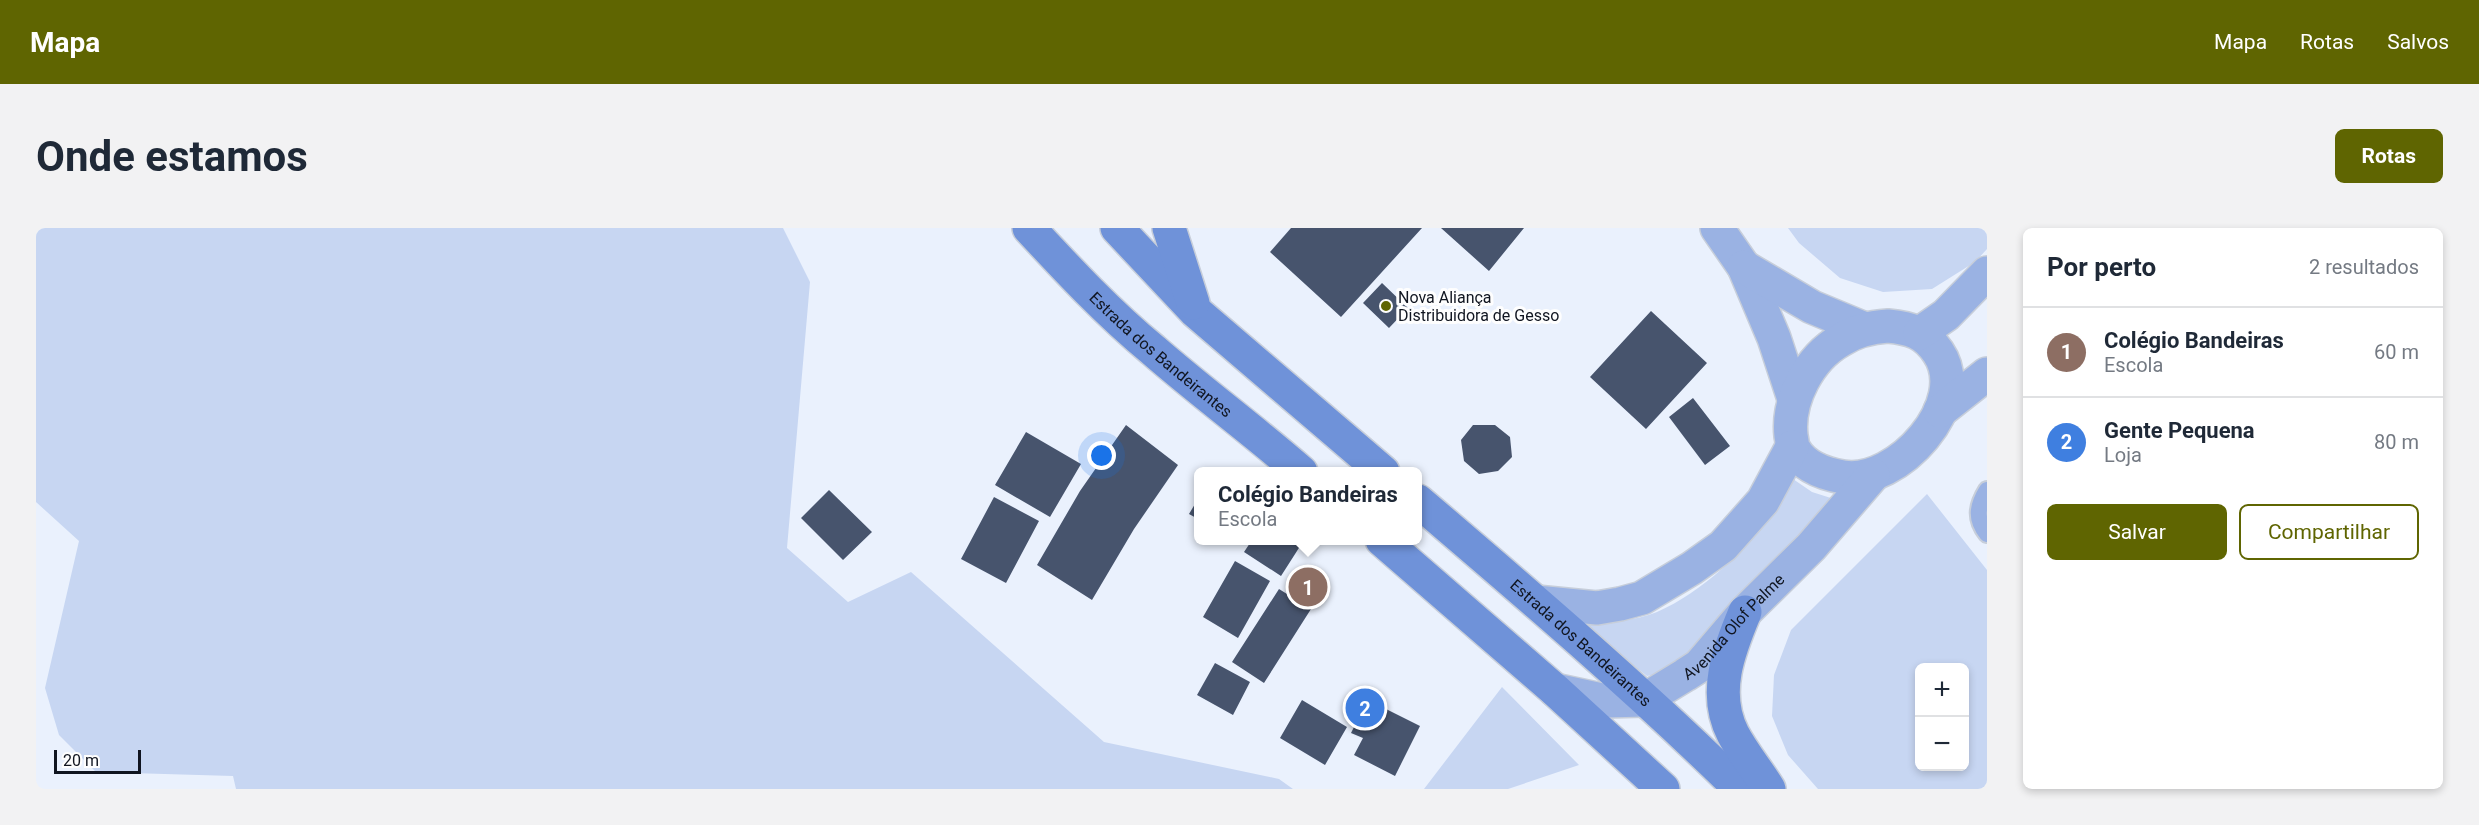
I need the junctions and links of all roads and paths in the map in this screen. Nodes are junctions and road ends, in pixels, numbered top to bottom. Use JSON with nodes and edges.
{"nodes":[{"id":1,"x":1029,"y":228,"type":"edge"},
{"id":2,"x":1117,"y":228,"type":"edge"},
{"id":3,"x":1169,"y":228,"type":"edge"},
{"id":4,"x":1717,"y":228,"type":"edge"},
{"id":5,"x":1744,"y":267,"type":"junction"},
{"id":6,"x":1987,"y":273,"type":"edge"},
{"id":7,"x":1195,"y":311,"type":"junction"},
{"id":8,"x":1865,"y":329,"type":"junction"},
{"id":9,"x":1920,"y":333,"type":"junction"},
{"id":10,"x":1987,"y":374,"type":"edge"},
{"id":11,"x":1794,"y":399,"type":"junction"},
{"id":12,"x":1940,"y":411,"type":"junction"},
{"id":13,"x":1792,"y":447,"type":"junction"},
{"id":14,"x":1297,"y":467,"type":"edge"},
{"id":15,"x":1378,"y":467,"type":"edge"},
{"id":16,"x":1873,"y":475,"type":"junction"},
{"id":17,"x":1987,"y":490,"type":"edge"},
{"id":18,"x":1422,"y":504,"type":"edge"},
{"id":19,"x":1987,"y":534,"type":"edge"},
{"id":20,"x":1388,"y":545,"type":"edge"},
{"id":21,"x":1536,"y":602,"type":"junction"},
{"id":22,"x":1745,"y":612,"type":"junction"},
{"id":23,"x":1555,"y":690,"type":"junction"},
{"id":24,"x":1644,"y":700,"type":"junction"},
{"id":25,"x":1663,"y":789,"type":"edge"},
{"id":26,"x":1740,"y":789,"type":"edge"},
{"id":27,"x":1770,"y":789,"type":"edge"}],
"edges":[{"from":1,"to":14,"type":"main road","name":"Estrada dos Bandeirantes"},
{"from":2,"to":7,"type":"main road"},
{"from":3,"to":7,"type":"main road"},
{"from":4,"to":5,"type":"street"},
{"from":5,"to":8,"type":"street"},
{"from":5,"to":11,"type":"street"},
{"from":6,"to":9,"type":"street"},
{"from":7,"to":15,"type":"main road"},
{"from":8,"to":9,"type":"street"},
{"from":8,"to":11,"type":"street"},
{"from":9,"to":12,"type":"street"},
{"from":10,"to":12,"type":"street"},
{"from":11,"to":13,"type":"street"},
{"from":12,"to":16,"type":"street"},
{"from":13,"to":16,"type":"street"},
{"from":13,"to":21,"type":"street"},
{"from":16,"to":22,"type":"street","name":"Avenida Olof Palme"},
{"from":17,"to":19,"type":"lane"},
{"from":18,"to":21,"type":"main road","name":"Estrada dos Bandeirantes"},
{"from":20,"to":23,"type":"main road"},
{"from":21,"to":24,"type":"main road","name":"Estrada dos Bandeirantes"},
{"from":22,"to":24,"type":"street","name":"Avenida Olof Palme"},
{"from":22,"to":27,"type":"main road"},
{"from":23,"to":24,"type":"street"},
{"from":23,"to":25,"type":"main road"},
{"from":24,"to":26,"type":"main road","name":"Estrada dos Bandeirantes"}]}
